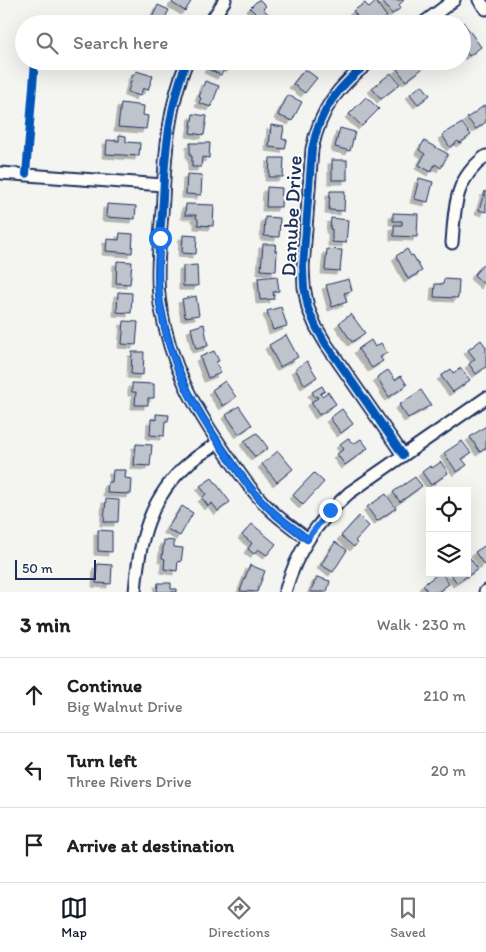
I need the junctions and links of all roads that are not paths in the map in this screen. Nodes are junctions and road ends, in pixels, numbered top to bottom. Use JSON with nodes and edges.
{"nodes":[{"id":1,"x":225,"y":0,"type":"edge"},
{"id":2,"x":454,"y":0,"type":"edge"},
{"id":3,"x":479,"y":0,"type":"edge"},
{"id":4,"x":486,"y":9,"type":"edge"},
{"id":5,"x":215,"y":15,"type":"edge"},
{"id":6,"x":434,"y":15,"type":"edge"},
{"id":7,"x":185,"y":70,"type":"edge"},
{"id":8,"x":358,"y":70,"type":"edge"},
{"id":9,"x":486,"y":156,"type":"edge"},
{"id":10,"x":0,"y":173,"type":"edge"},
{"id":11,"x":164,"y":185,"type":"junction"},
{"id":12,"x":452,"y":243,"type":"dead end"},
{"id":13,"x":486,"y":398,"type":"edge"},
{"id":14,"x":218,"y":443,"type":"junction"},
{"id":15,"x":403,"y":455,"type":"junction"},
{"id":16,"x":307,"y":539,"type":"junction"},
{"id":17,"x":135,"y":592,"type":"edge"},
{"id":18,"x":285,"y":592,"type":"edge"}],
"edges":[{"from":1,"to":5,"type":"street"},
{"from":2,"to":6,"type":"street"},
{"from":3,"to":4,"type":"street"},
{"from":7,"to":11,"type":"street"},
{"from":8,"to":15,"type":"street","name":"Danube Drive"},
{"from":9,"to":12,"type":"street"},
{"from":10,"to":11,"type":"street"},
{"from":11,"to":14,"type":"street"},
{"from":13,"to":15,"type":"street"},
{"from":14,"to":16,"type":"street"},
{"from":14,"to":17,"type":"street"},
{"from":15,"to":16,"type":"street"},
{"from":16,"to":18,"type":"street"}]}
